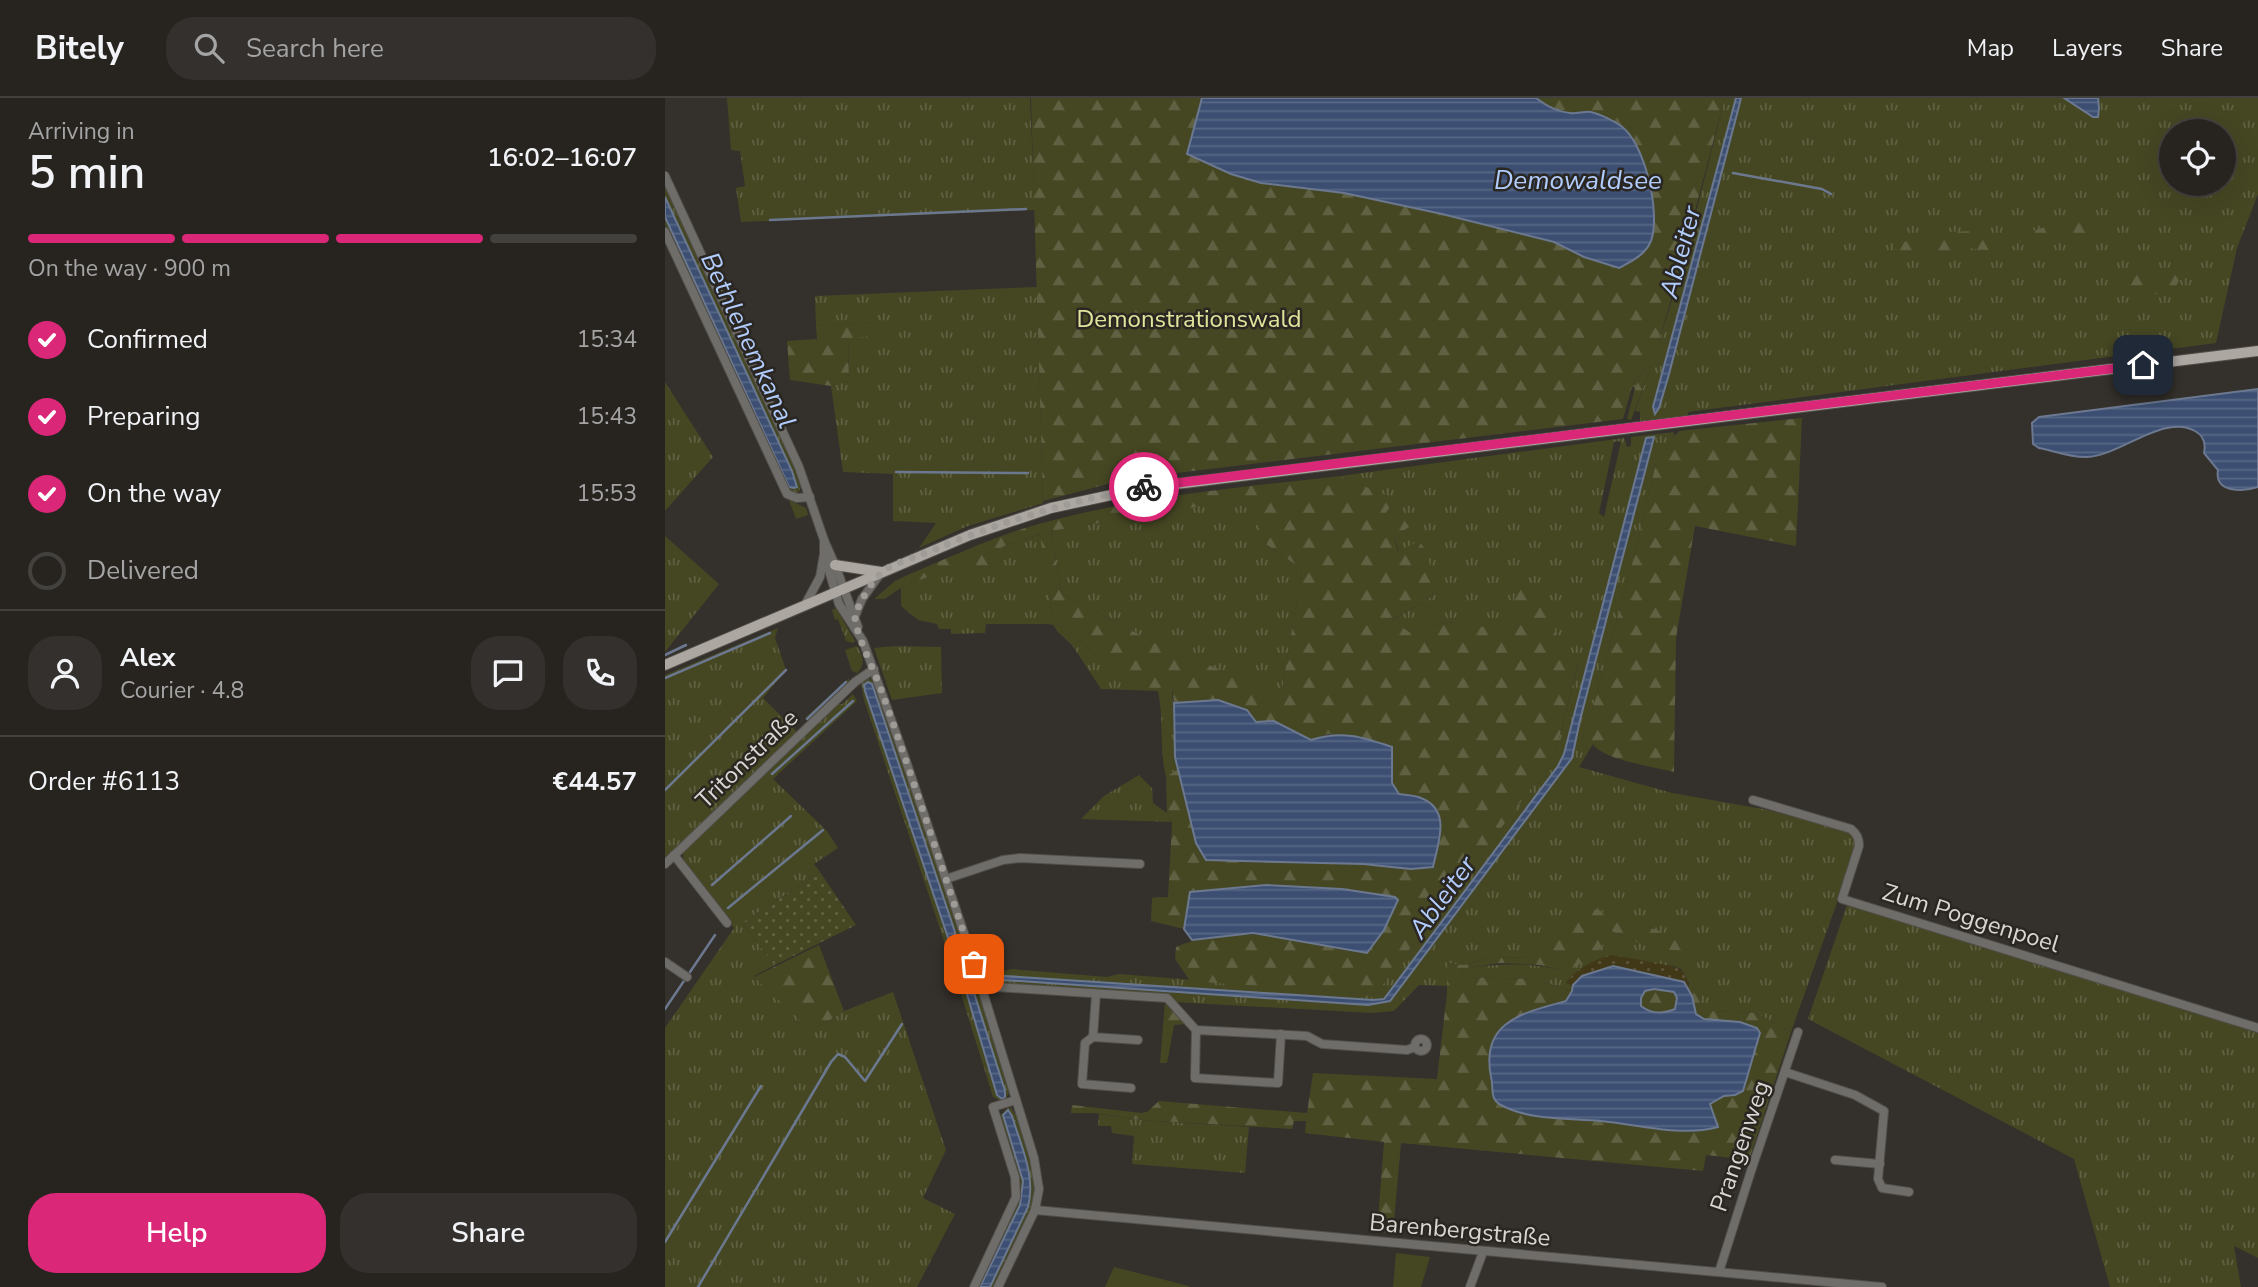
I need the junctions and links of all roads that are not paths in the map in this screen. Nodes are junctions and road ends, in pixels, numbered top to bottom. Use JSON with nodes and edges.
{"nodes":[{"id":1,"x":665,"y":176,"type":"edge"},
{"id":2,"x":665,"y":232,"type":"edge"},
{"id":3,"x":2258,"y":351,"type":"edge"},
{"id":4,"x":810,"y":497,"type":"junction"},
{"id":5,"x":824,"y":540,"type":"junction"},
{"id":6,"x":824,"y":554,"type":"junction"},
{"id":7,"x":835,"y":565,"type":"junction"},
{"id":8,"x":881,"y":572,"type":"junction"},
{"id":9,"x":840,"y":590,"type":"junction"},
{"id":10,"x":806,"y":603,"type":"junction"},
{"id":11,"x":855,"y":616,"type":"junction"},
{"id":12,"x":860,"y":635,"type":"junction"},
{"id":13,"x":665,"y":664,"type":"edge"},
{"id":14,"x":874,"y":669,"type":"junction"},
{"id":15,"x":1753,"y":800,"type":"dead end"},
{"id":16,"x":674,"y":855,"type":"junction"},
{"id":17,"x":665,"y":864,"type":"edge"},
{"id":18,"x":1140,"y":864,"type":"dead end"},
{"id":19,"x":946,"y":879,"type":"junction"},
{"id":20,"x":727,"y":923,"type":"dead end"},
{"id":21,"x":665,"y":962,"type":"edge"},
{"id":22,"x":687,"y":977,"type":"dead end"},
{"id":23,"x":981,"y":986,"type":"junction"},
{"id":24,"x":1096,"y":994,"type":"junction"},
{"id":25,"x":2258,"y":1028,"type":"edge"},
{"id":26,"x":1196,"y":1030,"type":"junction"},
{"id":27,"x":1798,"y":1032,"type":"dead end"},
{"id":28,"x":1281,"y":1034,"type":"junction"},
{"id":29,"x":1093,"y":1037,"type":"junction"},
{"id":30,"x":1138,"y":1040,"type":"dead end"},
{"id":31,"x":1415,"y":1047,"type":"dead end"},
{"id":32,"x":1785,"y":1072,"type":"junction"},
{"id":33,"x":1131,"y":1088,"type":"dead end"},
{"id":34,"x":1016,"y":1100,"type":"junction"},
{"id":35,"x":1835,"y":1160,"type":"dead end"},
{"id":36,"x":1880,"y":1164,"type":"junction"},
{"id":37,"x":1909,"y":1192,"type":"dead end"},
{"id":38,"x":1035,"y":1210,"type":"junction"},
{"id":39,"x":1483,"y":1252,"type":"junction"},
{"id":40,"x":1719,"y":1272,"type":"junction"},
{"id":41,"x":974,"y":1287,"type":"edge"},
{"id":42,"x":998,"y":1287,"type":"edge"},
{"id":43,"x":1470,"y":1287,"type":"edge"},
{"id":44,"x":1882,"y":1287,"type":"edge"}],
"edges":[{"from":1,"to":4,"type":"street"},
{"from":2,"to":4,"type":"street"},
{"from":3,"to":8,"type":"main road"},
{"from":4,"to":5,"type":"street"},
{"from":5,"to":6,"type":"street"},
{"from":5,"to":7,"type":"street"},
{"from":6,"to":9,"type":"street"},
{"from":6,"to":10,"type":"street"},
{"from":7,"to":8,"type":"main road"},
{"from":7,"to":9,"type":"street"},
{"from":8,"to":9,"type":"main road"},
{"from":8,"to":11,"type":"street"},
{"from":9,"to":10,"type":"main road"},
{"from":9,"to":11,"type":"street"},
{"from":9,"to":12,"type":"street"},
{"from":10,"to":13,"type":"main road"},
{"from":11,"to":12,"type":"street"},
{"from":12,"to":14,"type":"street"},
{"from":14,"to":16,"type":"street","name":"Tritonstraße"},
{"from":14,"to":19,"type":"street"},
{"from":15,"to":25,"type":"street","name":"Zum Poggenpoel"},
{"from":16,"to":17,"type":"street","name":"Tritonstraße"},
{"from":16,"to":20,"type":"street"},
{"from":18,"to":19,"type":"street"},
{"from":19,"to":23,"type":"street"},
{"from":21,"to":22,"type":"street"},
{"from":23,"to":24,"type":"street"},
{"from":23,"to":34,"type":"street"},
{"from":24,"to":26,"type":"street"},
{"from":24,"to":29,"type":"street"},
{"from":26,"to":28,"type":"street"},
{"from":26,"to":28,"type":"street"},
{"from":27,"to":32,"type":"street","name":"Prangenweg"},
{"from":28,"to":31,"type":"street"},
{"from":29,"to":30,"type":"street"},
{"from":29,"to":33,"type":"street"},
{"from":32,"to":36,"type":"street"},
{"from":32,"to":40,"type":"street","name":"Prangenweg"},
{"from":34,"to":38,"type":"street"},
{"from":34,"to":41,"type":"street"},
{"from":35,"to":36,"type":"street"},
{"from":36,"to":37,"type":"street"},
{"from":38,"to":39,"type":"street","name":"Barenbergstraße"},
{"from":38,"to":42,"type":"street"},
{"from":39,"to":40,"type":"street","name":"Barenbergstraße"},
{"from":39,"to":43,"type":"street"},
{"from":40,"to":44,"type":"street","name":"Barenbergstraße"}]}
